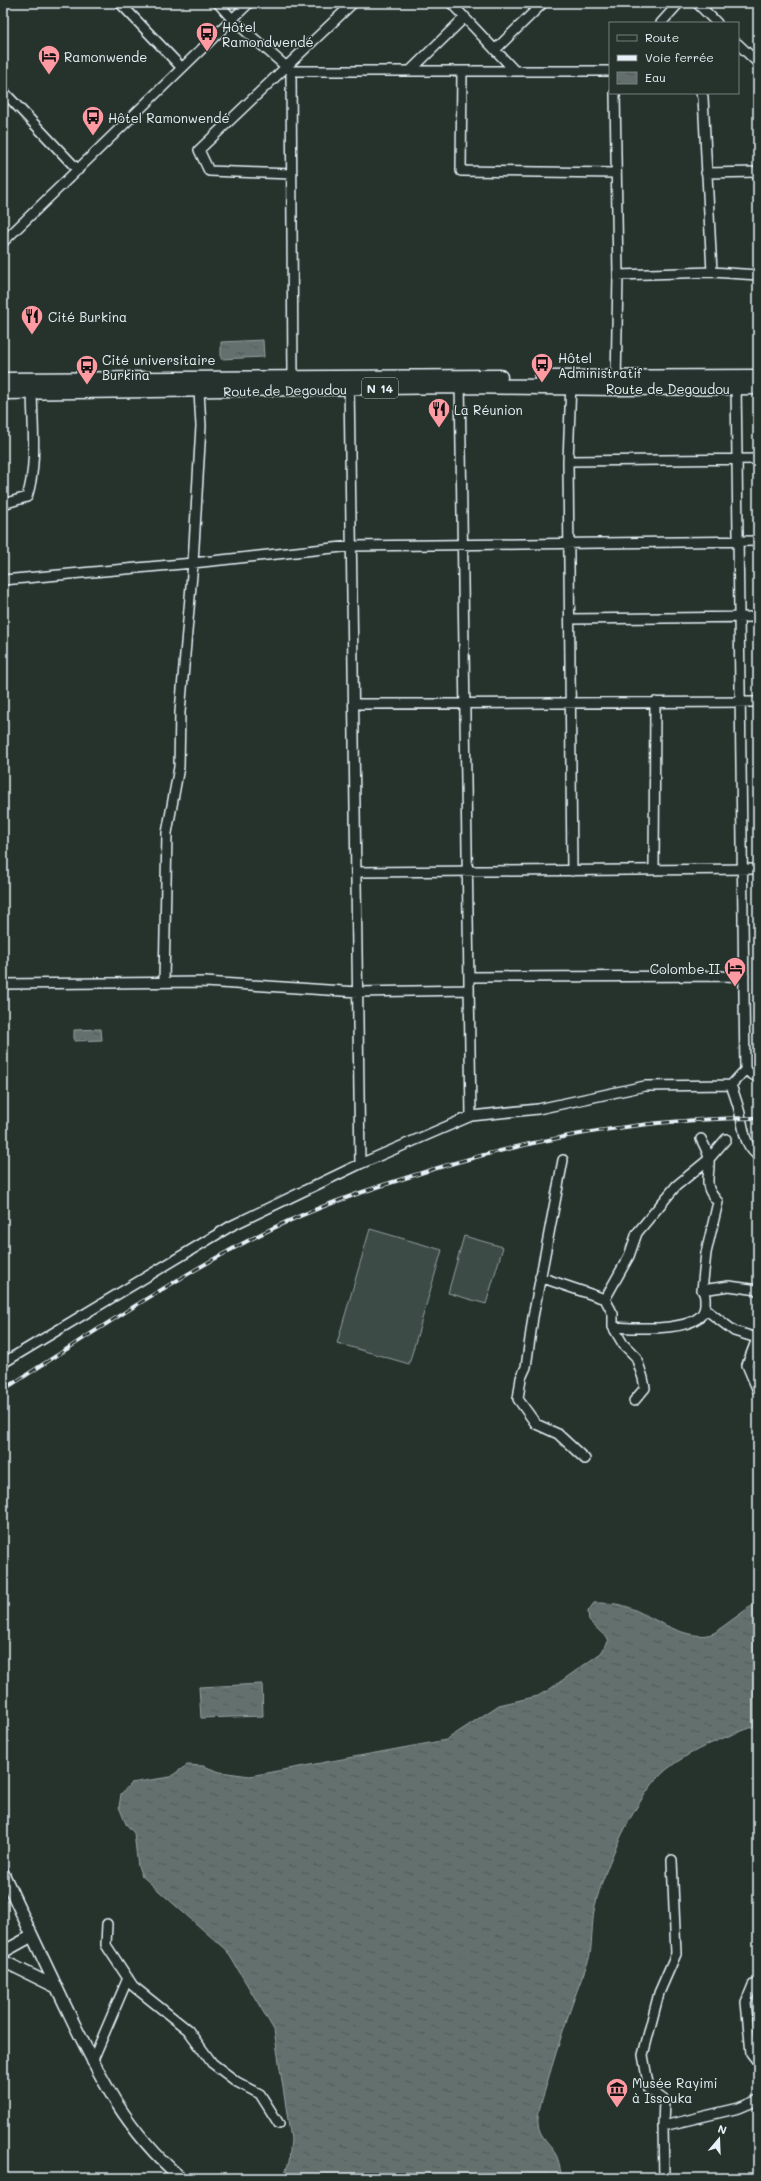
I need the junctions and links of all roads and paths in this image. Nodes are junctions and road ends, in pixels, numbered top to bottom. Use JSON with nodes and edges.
{"nodes":[{"id":1,"x":120,"y":3,"type":"edge"},
{"id":2,"x":218,"y":3,"type":"edge"},
{"id":3,"x":249,"y":3,"type":"edge"},
{"id":4,"x":353,"y":3,"type":"edge"},
{"id":5,"x":451,"y":3,"type":"edge"},
{"id":6,"x":543,"y":3,"type":"edge"},
{"id":7,"x":679,"y":3,"type":"edge"},
{"id":8,"x":697,"y":3,"type":"edge"},
{"id":9,"x":465,"y":17,"type":"junction"},
{"id":10,"x":232,"y":19,"type":"junction"},
{"id":11,"x":661,"y":22,"type":"edge"},
{"id":12,"x":716,"y":22,"type":"edge"},
{"id":13,"x":739,"y":45,"type":"edge"},
{"id":14,"x":495,"y":50,"type":"junction"},
{"id":15,"x":758,"y":63,"type":"edge"},
{"id":16,"x":182,"y":68,"type":"junction"},
{"id":17,"x":289,"y":69,"type":"junction"},
{"id":18,"x":410,"y":71,"type":"junction"},
{"id":19,"x":462,"y":71,"type":"junction"},
{"id":20,"x":515,"y":71,"type":"junction"},
{"id":21,"x":609,"y":71,"type":"edge"},
{"id":22,"x":3,"y":91,"type":"edge"},
{"id":23,"x":614,"y":94,"type":"edge"},
{"id":24,"x":702,"y":94,"type":"edge"},
{"id":25,"x":78,"y":170,"type":"junction"},
{"id":26,"x":758,"y":172,"type":"edge"},
{"id":27,"x":615,"y":173,"type":"junction"},
{"id":28,"x":706,"y":173,"type":"junction"},
{"id":29,"x":292,"y":174,"type":"junction"},
{"id":30,"x":3,"y":242,"type":"edge"},
{"id":31,"x":712,"y":272,"type":"junction"},
{"id":32,"x":618,"y":275,"type":"junction"},
{"id":33,"x":758,"y":275,"type":"edge"},
{"id":34,"x":758,"y":377,"type":"edge"},
{"id":35,"x":293,"y":379,"type":"junction"},
{"id":36,"x":3,"y":380,"type":"edge"},
{"id":37,"x":460,"y":381,"type":"junction"},
{"id":38,"x":736,"y":382,"type":"junction"},
{"id":39,"x":571,"y":383,"type":"junction"},
{"id":40,"x":616,"y":383,"type":"junction"},
{"id":41,"x":349,"y":384,"type":"junction"},
{"id":42,"x":32,"y":386,"type":"junction"},
{"id":43,"x":758,"y":387,"type":"edge"},
{"id":44,"x":199,"y":391,"type":"junction"},
{"id":45,"x":3,"y":392,"type":"edge"},
{"id":46,"x":758,"y":459,"type":"edge"},
{"id":47,"x":737,"y":460,"type":"junction"},
{"id":48,"x":568,"y":461,"type":"junction"},
{"id":49,"x":3,"y":504,"type":"edge"},
{"id":50,"x":738,"y":541,"type":"junction"},
{"id":51,"x":758,"y":541,"type":"edge"},
{"id":52,"x":569,"y":543,"type":"junction"},
{"id":53,"x":462,"y":544,"type":"junction"},
{"id":54,"x":352,"y":546,"type":"junction"},
{"id":55,"x":193,"y":563,"type":"junction"},
{"id":56,"x":3,"y":580,"type":"edge"},
{"id":57,"x":758,"y":617,"type":"edge"},
{"id":58,"x":739,"y":618,"type":"junction"},
{"id":59,"x":570,"y":619,"type":"junction"},
{"id":60,"x":655,"y":702,"type":"junction"},
{"id":61,"x":740,"y":702,"type":"junction"},
{"id":62,"x":758,"y":702,"type":"edge"},
{"id":63,"x":464,"y":703,"type":"junction"},
{"id":64,"x":570,"y":703,"type":"junction"},
{"id":65,"x":354,"y":704,"type":"junction"},
{"id":66,"x":742,"y":869,"type":"junction"},
{"id":67,"x":758,"y":869,"type":"edge"},
{"id":68,"x":654,"y":870,"type":"junction"},
{"id":69,"x":467,"y":871,"type":"junction"},
{"id":70,"x":572,"y":871,"type":"junction"},
{"id":71,"x":356,"y":872,"type":"junction"},
{"id":72,"x":744,"y":976,"type":"junction"},
{"id":73,"x":469,"y":977,"type":"junction"},
{"id":74,"x":164,"y":982,"type":"junction"},
{"id":75,"x":3,"y":984,"type":"edge"},
{"id":76,"x":469,"y":990,"type":"junction"},
{"id":77,"x":358,"y":992,"type":"junction"},
{"id":78,"x":745,"y":1070,"type":"junction"},
{"id":79,"x":758,"y":1078,"type":"edge"},
{"id":80,"x":731,"y":1085,"type":"junction"},
{"id":81,"x":471,"y":1116,"type":"junction"},
{"id":82,"x":701,"y":1139,"type":"dead end"},
{"id":83,"x":726,"y":1139,"type":"dead end"},
{"id":84,"x":758,"y":1156,"type":"edge"},
{"id":85,"x":709,"y":1159,"type":"junction"},
{"id":86,"x":563,"y":1160,"type":"dead end"},
{"id":87,"x":360,"y":1164,"type":"junction"},
{"id":88,"x":540,"y":1277,"type":"junction"},
{"id":89,"x":702,"y":1290,"type":"junction"},
{"id":90,"x":758,"y":1290,"type":"edge"},
{"id":91,"x":605,"y":1299,"type":"junction"},
{"id":92,"x":705,"y":1309,"type":"junction"},
{"id":93,"x":613,"y":1327,"type":"junction"},
{"id":94,"x":757,"y":1337,"type":"edge"},
{"id":95,"x":3,"y":1363,"type":"edge"},
{"id":96,"x":758,"y":1391,"type":"edge"},
{"id":97,"x":634,"y":1401,"type":"dead end"},
{"id":98,"x":585,"y":1459,"type":"dead end"},
{"id":99,"x":672,"y":1860,"type":"dead end"},
{"id":100,"x":3,"y":1873,"type":"edge"},
{"id":101,"x":107,"y":1924,"type":"dead end"},
{"id":102,"x":32,"y":1936,"type":"junction"},
{"id":103,"x":3,"y":1952,"type":"edge"},
{"id":104,"x":3,"y":1961,"type":"edge"},
{"id":105,"x":128,"y":1978,"type":"junction"},
{"id":106,"x":758,"y":1984,"type":"edge"},
{"id":107,"x":56,"y":1987,"type":"junction"},
{"id":108,"x":92,"y":2062,"type":"junction"},
{"id":109,"x":758,"y":2062,"type":"edge"},
{"id":110,"x":758,"y":2100,"type":"edge"},
{"id":111,"x":279,"y":2124,"type":"dead end"},
{"id":112,"x":663,"y":2126,"type":"junction"},
{"id":113,"x":182,"y":2178,"type":"edge"},
{"id":114,"x":664,"y":2178,"type":"edge"}],
"edges":[{"from":1,"to":16,"type":"street"},
{"from":2,"to":10,"type":"street"},
{"from":3,"to":10,"type":"street"},
{"from":4,"to":17,"type":"street"},
{"from":5,"to":9,"type":"street"},
{"from":6,"to":14,"type":"street"},
{"from":7,"to":11,"type":"street"},
{"from":8,"to":12,"type":"street"},
{"from":9,"to":14,"type":"street"},
{"from":9,"to":18,"type":"street"},
{"from":10,"to":16,"type":"street"},
{"from":10,"to":17,"type":"street"},
{"from":13,"to":15,"type":"street"},
{"from":14,"to":20,"type":"street"},
{"from":16,"to":25,"type":"street"},
{"from":17,"to":18,"type":"street"},
{"from":17,"to":29,"type":"street"},
{"from":17,"to":29,"type":"street"},
{"from":18,"to":19,"type":"street"},
{"from":19,"to":20,"type":"street"},
{"from":19,"to":27,"type":"street"},
{"from":20,"to":21,"type":"street"},
{"from":22,"to":25,"type":"street"},
{"from":23,"to":27,"type":"street"},
{"from":24,"to":28,"type":"street"},
{"from":25,"to":30,"type":"street"},
{"from":26,"to":28,"type":"street"},
{"from":27,"to":32,"type":"street"},
{"from":28,"to":31,"type":"street"},
{"from":29,"to":35,"type":"street"},
{"from":31,"to":32,"type":"street"},
{"from":31,"to":33,"type":"street"},
{"from":32,"to":40,"type":"street"},
{"from":34,"to":38,"type":"main road","name":"Route de Degoudou","number":"N 14"},
{"from":35,"to":41,"type":"main road","name":"Route de Degoudou","number":"N 14"},
{"from":35,"to":42,"type":"main road","name":"Route de Degoudou","number":"N 14"},
{"from":36,"to":42,"type":"main road","name":"Route de Degoudou","number":"N 14"},
{"from":37,"to":39,"type":"main road","name":"Route de Degoudou","number":"N 14"},
{"from":37,"to":41,"type":"main road","name":"Route de Degoudou","number":"N 14"},
{"from":37,"to":53,"type":"street"},
{"from":38,"to":40,"type":"main road","name":"Route de Degoudou","number":"N 14"},
{"from":38,"to":43,"type":"main road","name":"Route de Degoudou","number":"N 14"},
{"from":38,"to":47,"type":"street"},
{"from":39,"to":40,"type":"main road","name":"Route de Degoudou","number":"N 14"},
{"from":39,"to":48,"type":"street"},
{"from":41,"to":44,"type":"main road","name":"Route de Degoudou","number":"N 14"},
{"from":41,"to":54,"type":"street"},
{"from":42,"to":44,"type":"main road","name":"Route de Degoudou","number":"N 14"},
{"from":42,"to":45,"type":"main road","name":"Route de Degoudou","number":"N 14"},
{"from":42,"to":49,"type":"street"},
{"from":44,"to":55,"type":"street"},
{"from":46,"to":47,"type":"street"},
{"from":47,"to":48,"type":"street"},
{"from":47,"to":50,"type":"street"},
{"from":48,"to":52,"type":"street"},
{"from":50,"to":51,"type":"street"},
{"from":50,"to":52,"type":"street"},
{"from":50,"to":58,"type":"street"},
{"from":52,"to":53,"type":"street"},
{"from":52,"to":59,"type":"street"},
{"from":53,"to":54,"type":"street"},
{"from":53,"to":63,"type":"street"},
{"from":54,"to":55,"type":"street"},
{"from":54,"to":65,"type":"street"},
{"from":55,"to":56,"type":"street"},
{"from":55,"to":74,"type":"street"},
{"from":57,"to":58,"type":"street"},
{"from":58,"to":59,"type":"street"},
{"from":58,"to":61,"type":"street"},
{"from":59,"to":64,"type":"street"},
{"from":60,"to":61,"type":"street"},
{"from":60,"to":64,"type":"street"},
{"from":60,"to":68,"type":"street"},
{"from":61,"to":62,"type":"street"},
{"from":61,"to":66,"type":"street"},
{"from":63,"to":64,"type":"street"},
{"from":63,"to":65,"type":"street"},
{"from":63,"to":69,"type":"street"},
{"from":64,"to":70,"type":"street"},
{"from":65,"to":71,"type":"street"},
{"from":66,"to":67,"type":"street"},
{"from":66,"to":68,"type":"street"},
{"from":66,"to":72,"type":"street"},
{"from":68,"to":70,"type":"street"},
{"from":69,"to":70,"type":"street"},
{"from":69,"to":71,"type":"street"},
{"from":69,"to":73,"type":"street"},
{"from":71,"to":77,"type":"street"},
{"from":72,"to":73,"type":"street"},
{"from":72,"to":78,"type":"street"},
{"from":73,"to":76,"type":"street"},
{"from":74,"to":75,"type":"street"},
{"from":74,"to":77,"type":"street"},
{"from":76,"to":77,"type":"street"},
{"from":76,"to":81,"type":"street"},
{"from":77,"to":87,"type":"street"},
{"from":78,"to":79,"type":"street"},
{"from":78,"to":80,"type":"street"},
{"from":80,"to":81,"type":"street"},
{"from":80,"to":84,"type":"street"},
{"from":81,"to":87,"type":"street"},
{"from":82,"to":85,"type":"street"},
{"from":83,"to":85,"type":"street"},
{"from":85,"to":89,"type":"street"},
{"from":85,"to":91,"type":"street"},
{"from":86,"to":88,"type":"street"},
{"from":87,"to":95,"type":"street"},
{"from":88,"to":91,"type":"street"},
{"from":88,"to":98,"type":"street"},
{"from":89,"to":90,"type":"street"},
{"from":89,"to":92,"type":"street"},
{"from":91,"to":93,"type":"street"},
{"from":92,"to":93,"type":"street"},
{"from":92,"to":94,"type":"street"},
{"from":93,"to":97,"type":"street"},
{"from":94,"to":96,"type":"street"},
{"from":99,"to":112,"type":"street"},
{"from":100,"to":102,"type":"street"},
{"from":101,"to":105,"type":"street"},
{"from":102,"to":103,"type":"street"},
{"from":102,"to":107,"type":"street"},
{"from":104,"to":107,"type":"street"},
{"from":105,"to":108,"type":"street"},
{"from":105,"to":111,"type":"street"},
{"from":106,"to":109,"type":"street"},
{"from":107,"to":108,"type":"street"},
{"from":108,"to":113,"type":"street"},
{"from":110,"to":112,"type":"street"},
{"from":112,"to":114,"type":"street"}]}
